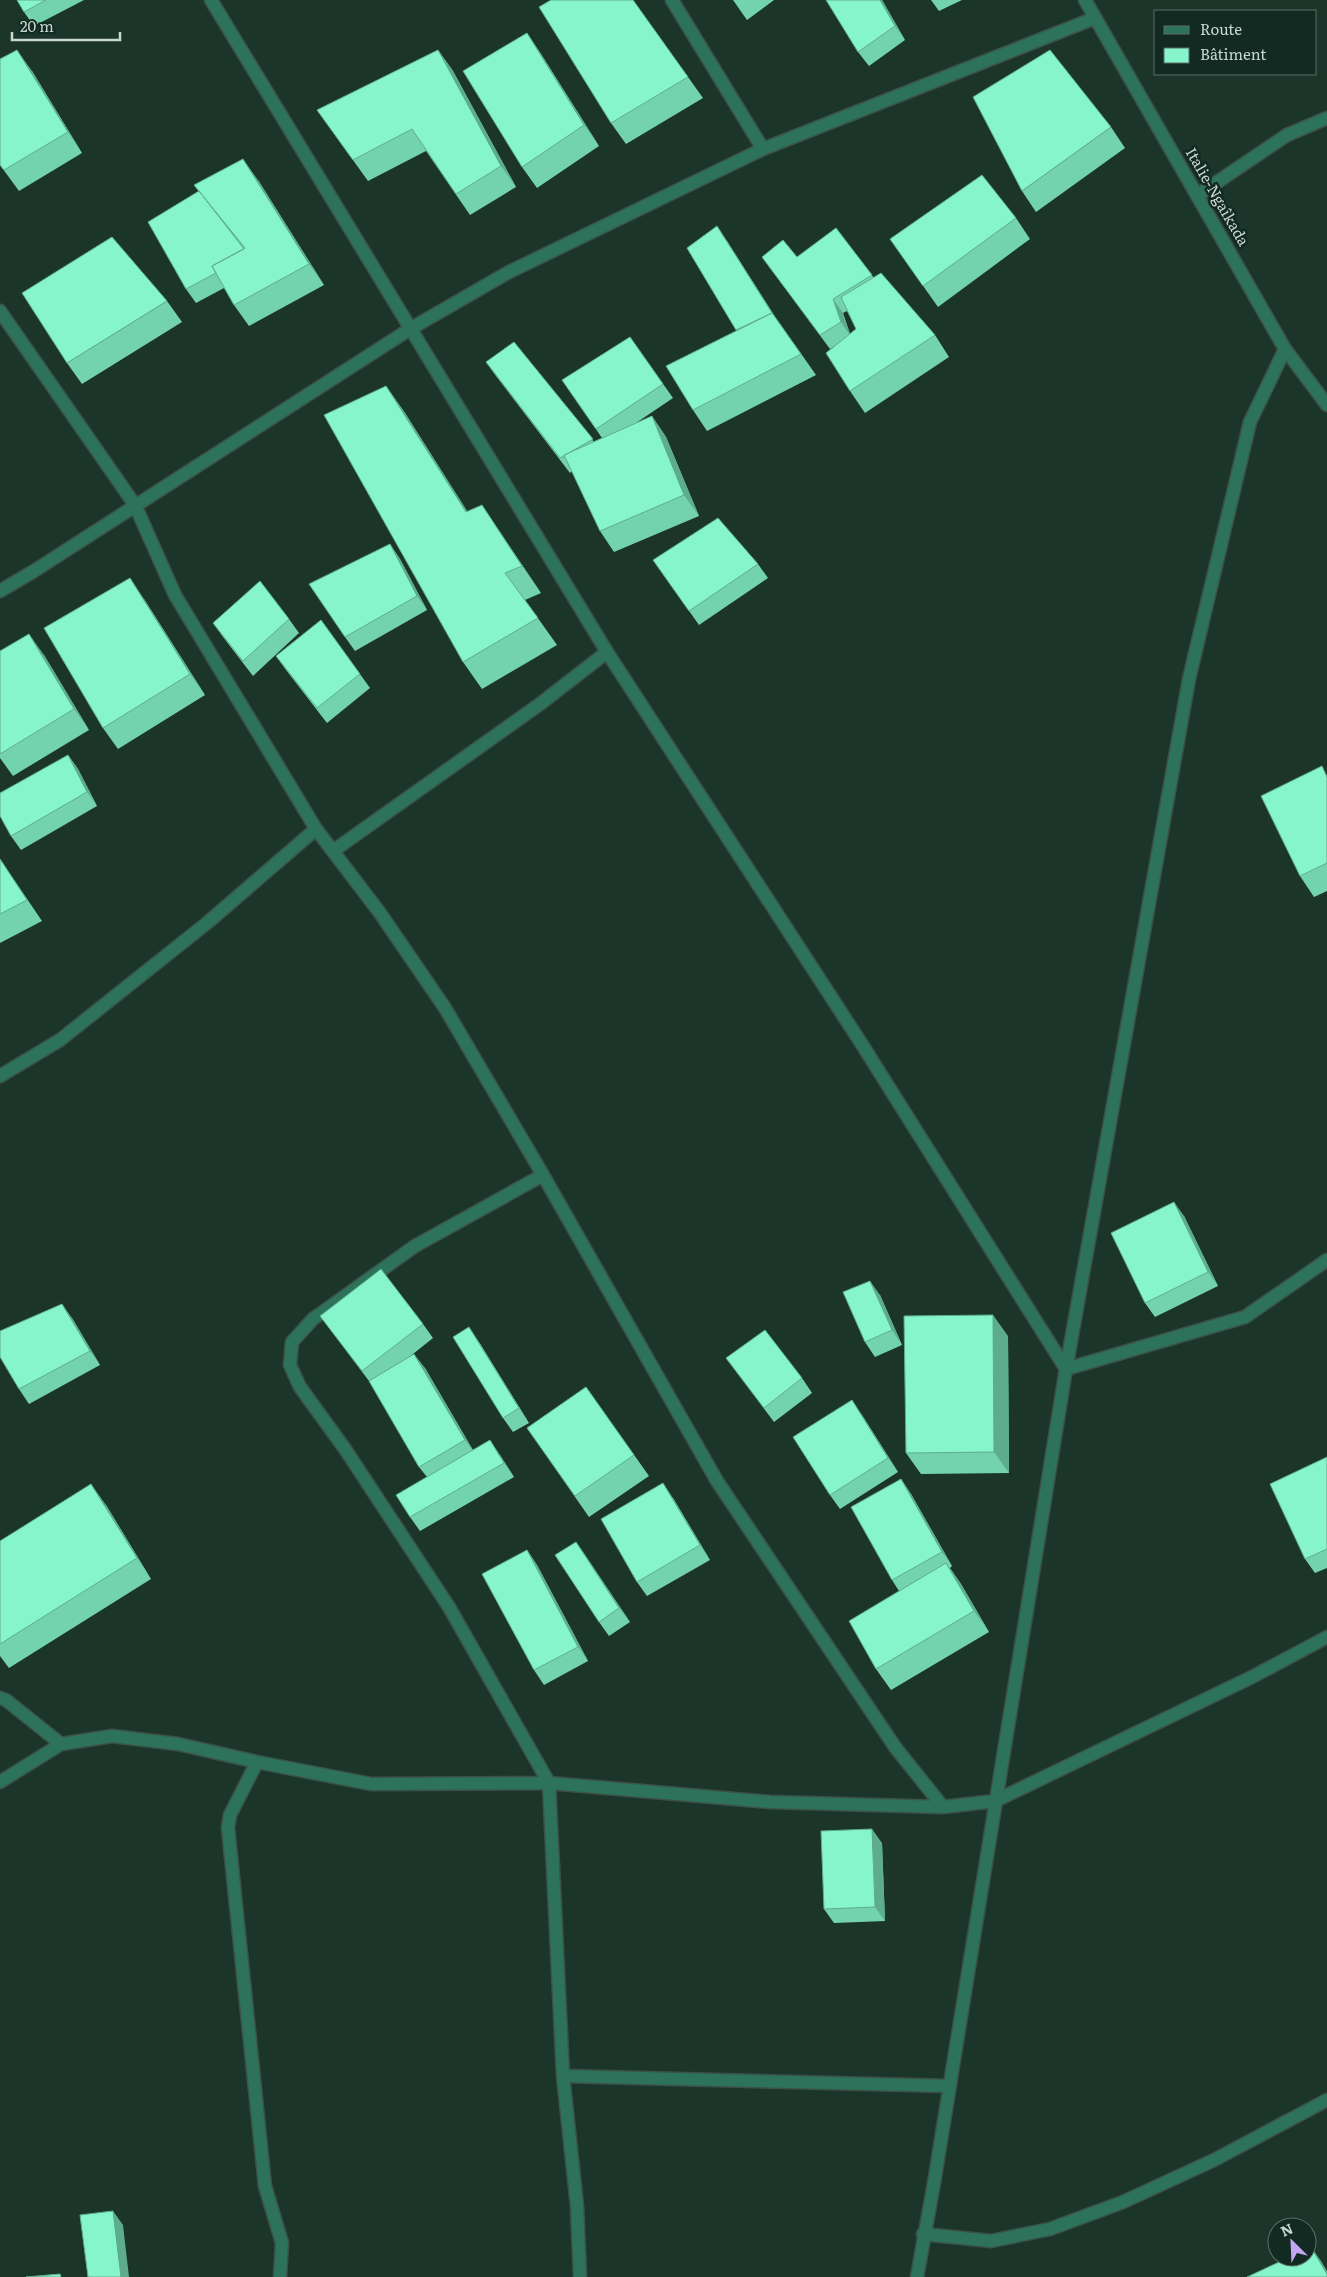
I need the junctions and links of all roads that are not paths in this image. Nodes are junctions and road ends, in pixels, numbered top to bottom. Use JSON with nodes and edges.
{"nodes":[{"id":1,"x":211,"y":0,"type":"edge"},
{"id":2,"x":672,"y":0,"type":"edge"},
{"id":3,"x":1085,"y":0,"type":"edge"},
{"id":4,"x":1095,"y":18,"type":"junction"},
{"id":5,"x":1327,"y":118,"type":"edge"},
{"id":6,"x":763,"y":149,"type":"junction"},
{"id":7,"x":1198,"y":195,"type":"junction"},
{"id":8,"x":0,"y":311,"type":"edge"},
{"id":9,"x":410,"y":328,"type":"junction"},
{"id":10,"x":1285,"y":349,"type":"junction"},
{"id":11,"x":1327,"y":406,"type":"edge"},
{"id":12,"x":135,"y":505,"type":"junction"},
{"id":13,"x":0,"y":591,"type":"edge"},
{"id":14,"x":607,"y":652,"type":"junction"},
{"id":15,"x":316,"y":829,"type":"junction"},
{"id":16,"x":333,"y":851,"type":"junction"},
{"id":17,"x":0,"y":1076,"type":"edge"},
{"id":18,"x":543,"y":1175,"type":"junction"},
{"id":19,"x":1327,"y":1260,"type":"edge"},
{"id":20,"x":1066,"y":1369,"type":"junction"},
{"id":21,"x":1327,"y":1637,"type":"edge"},
{"id":22,"x":0,"y":1698,"type":"edge"},
{"id":23,"x":61,"y":1744,"type":"junction"},
{"id":24,"x":258,"y":1762,"type":"junction"},
{"id":25,"x":0,"y":1782,"type":"edge"},
{"id":26,"x":549,"y":1783,"type":"junction"},
{"id":27,"x":995,"y":1802,"type":"junction"},
{"id":28,"x":943,"y":1807,"type":"junction"},
{"id":29,"x":563,"y":2076,"type":"junction"},
{"id":30,"x":950,"y":2086,"type":"junction"},
{"id":31,"x":1327,"y":2100,"type":"edge"},
{"id":32,"x":923,"y":2234,"type":"junction"},
{"id":33,"x":280,"y":2277,"type":"edge"},
{"id":34,"x":580,"y":2277,"type":"edge"},
{"id":35,"x":917,"y":2277,"type":"edge"}],
"edges":[{"from":1,"to":9,"type":"street"},
{"from":2,"to":6,"type":"street"},
{"from":3,"to":4,"type":"street","name":"Italie-Ngaîkada"},
{"from":4,"to":6,"type":"street"},
{"from":4,"to":7,"type":"street","name":"Italie-Ngaîkada"},
{"from":5,"to":7,"type":"street"},
{"from":6,"to":9,"type":"street"},
{"from":7,"to":10,"type":"street","name":"Italie-Ngaîkada"},
{"from":8,"to":12,"type":"street"},
{"from":9,"to":12,"type":"street"},
{"from":9,"to":14,"type":"street"},
{"from":10,"to":11,"type":"street","name":"Italie-Ngaîkada"},
{"from":10,"to":20,"type":"street"},
{"from":12,"to":13,"type":"street"},
{"from":12,"to":15,"type":"street"},
{"from":14,"to":16,"type":"street"},
{"from":14,"to":20,"type":"street"},
{"from":15,"to":16,"type":"street"},
{"from":15,"to":17,"type":"street"},
{"from":16,"to":18,"type":"street"},
{"from":18,"to":26,"type":"street"},
{"from":18,"to":28,"type":"street"},
{"from":19,"to":20,"type":"street"},
{"from":20,"to":27,"type":"street"},
{"from":21,"to":27,"type":"street"},
{"from":22,"to":23,"type":"street"},
{"from":23,"to":24,"type":"street"},
{"from":23,"to":25,"type":"street"},
{"from":24,"to":26,"type":"street"},
{"from":24,"to":33,"type":"street"},
{"from":26,"to":28,"type":"street"},
{"from":26,"to":29,"type":"street"},
{"from":27,"to":28,"type":"street"},
{"from":27,"to":30,"type":"street"},
{"from":29,"to":30,"type":"street"},
{"from":29,"to":34,"type":"street"},
{"from":30,"to":32,"type":"street"},
{"from":31,"to":32,"type":"street"},
{"from":32,"to":35,"type":"street"}]}
